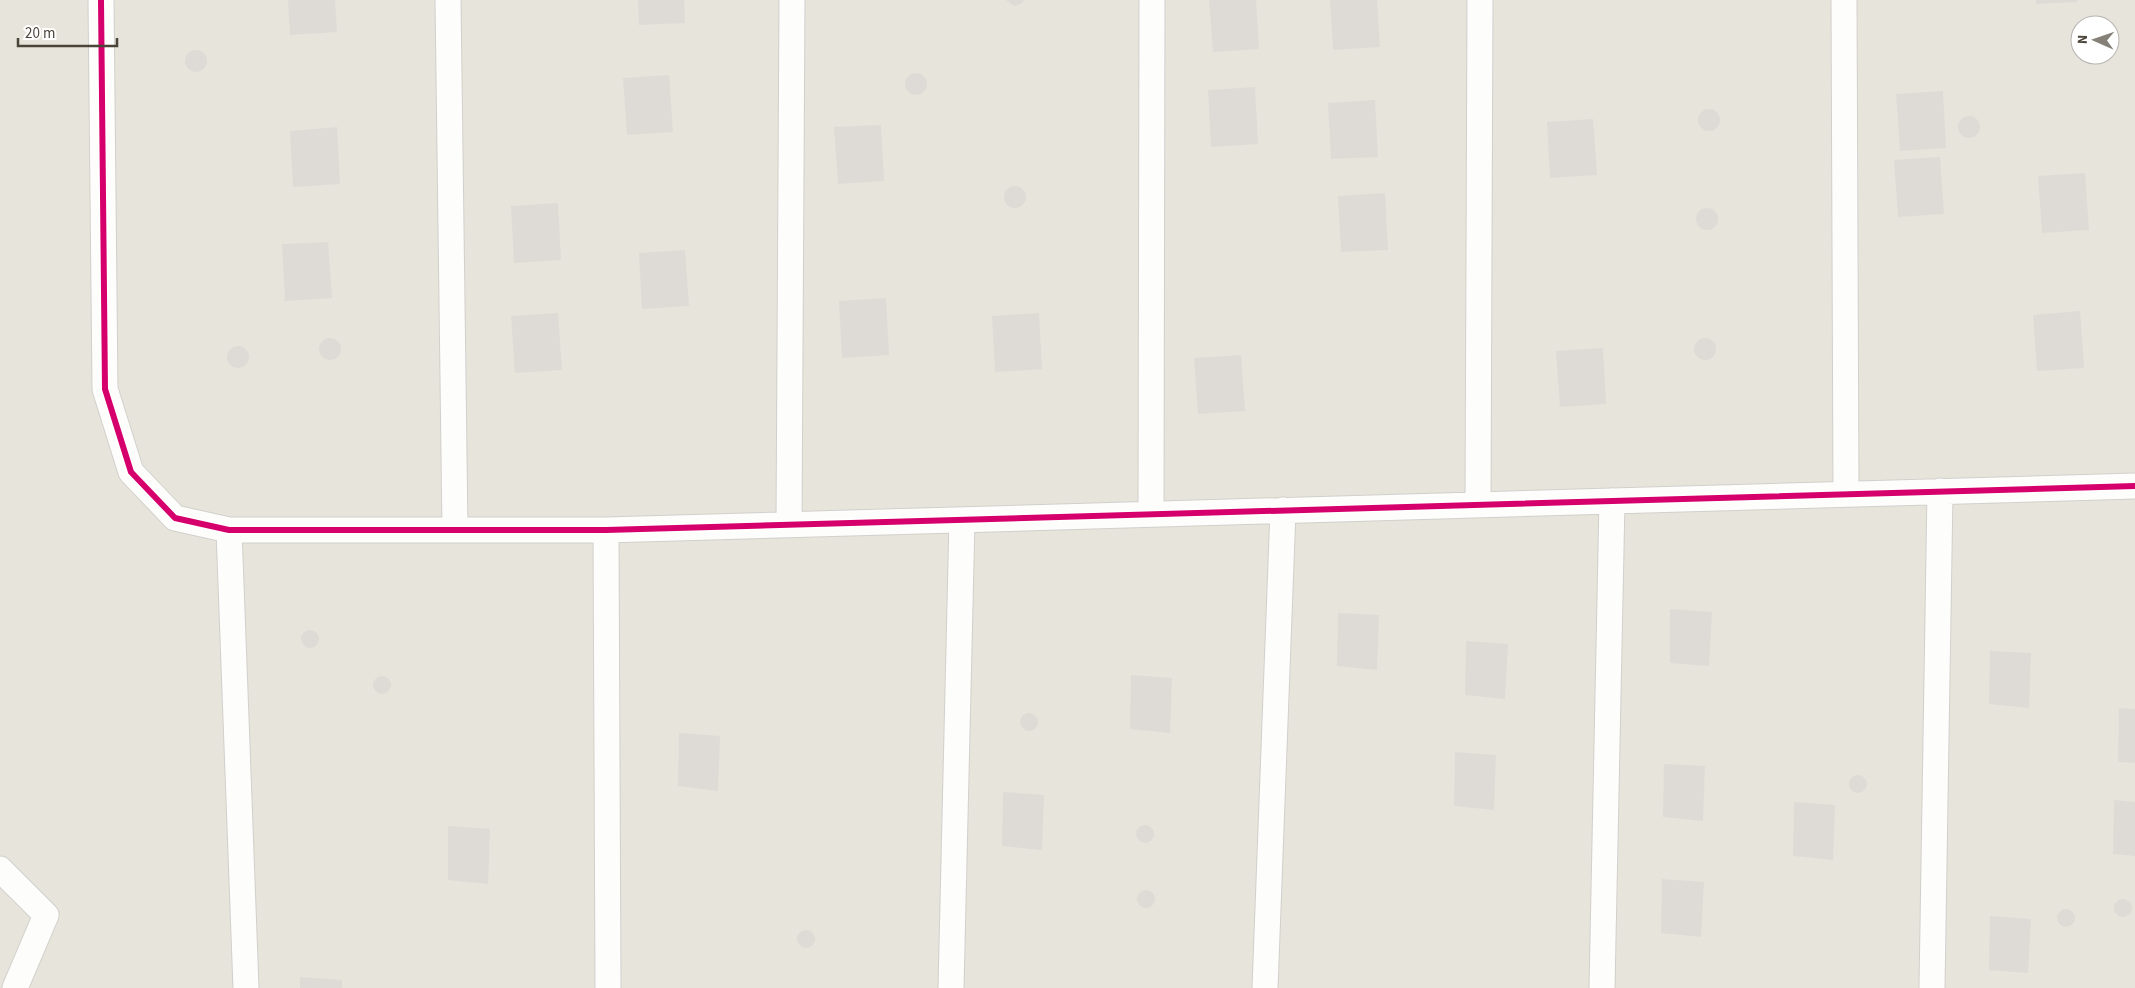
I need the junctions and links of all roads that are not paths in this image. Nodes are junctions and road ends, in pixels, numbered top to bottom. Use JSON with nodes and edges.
{"nodes":[{"id":1,"x":101,"y":0,"type":"edge"},
{"id":2,"x":448,"y":0,"type":"edge"},
{"id":3,"x":792,"y":0,"type":"edge"},
{"id":4,"x":1152,"y":0,"type":"edge"},
{"id":5,"x":1480,"y":0,"type":"edge"},
{"id":6,"x":1844,"y":0,"type":"edge"},
{"id":7,"x":2135,"y":486,"type":"edge"},
{"id":8,"x":1940,"y":492,"type":"junction"},
{"id":9,"x":1846,"y":494,"type":"junction"},
{"id":10,"x":1612,"y":501,"type":"junction"},
{"id":11,"x":1478,"y":505,"type":"junction"},
{"id":12,"x":1283,"y":510,"type":"junction"},
{"id":13,"x":1151,"y":514,"type":"junction"},
{"id":14,"x":962,"y":520,"type":"junction"},
{"id":15,"x":789,"y":524,"type":"junction"},
{"id":16,"x":228,"y":530,"type":"junction"},
{"id":17,"x":455,"y":530,"type":"junction"},
{"id":18,"x":606,"y":530,"type":"junction"},
{"id":19,"x":0,"y":869,"type":"edge"},
{"id":20,"x":15,"y":988,"type":"edge"},
{"id":21,"x":246,"y":988,"type":"edge"},
{"id":22,"x":608,"y":988,"type":"edge"},
{"id":23,"x":951,"y":988,"type":"edge"},
{"id":24,"x":1265,"y":988,"type":"edge"},
{"id":25,"x":1602,"y":988,"type":"edge"},
{"id":26,"x":1932,"y":988,"type":"edge"}],
"edges":[{"from":1,"to":16,"type":"street"},
{"from":2,"to":17,"type":"street"},
{"from":3,"to":15,"type":"street"},
{"from":4,"to":13,"type":"street"},
{"from":5,"to":11,"type":"street"},
{"from":6,"to":9,"type":"street"},
{"from":7,"to":8,"type":"street"},
{"from":8,"to":9,"type":"street"},
{"from":8,"to":26,"type":"street"},
{"from":9,"to":10,"type":"street"},
{"from":10,"to":11,"type":"street"},
{"from":10,"to":25,"type":"street"},
{"from":11,"to":12,"type":"street"},
{"from":12,"to":13,"type":"street"},
{"from":12,"to":24,"type":"street"},
{"from":13,"to":14,"type":"street"},
{"from":14,"to":15,"type":"street"},
{"from":14,"to":23,"type":"street"},
{"from":15,"to":18,"type":"street"},
{"from":16,"to":17,"type":"street"},
{"from":16,"to":21,"type":"street"},
{"from":17,"to":18,"type":"street"},
{"from":18,"to":22,"type":"street"},
{"from":19,"to":20,"type":"street"}]}
